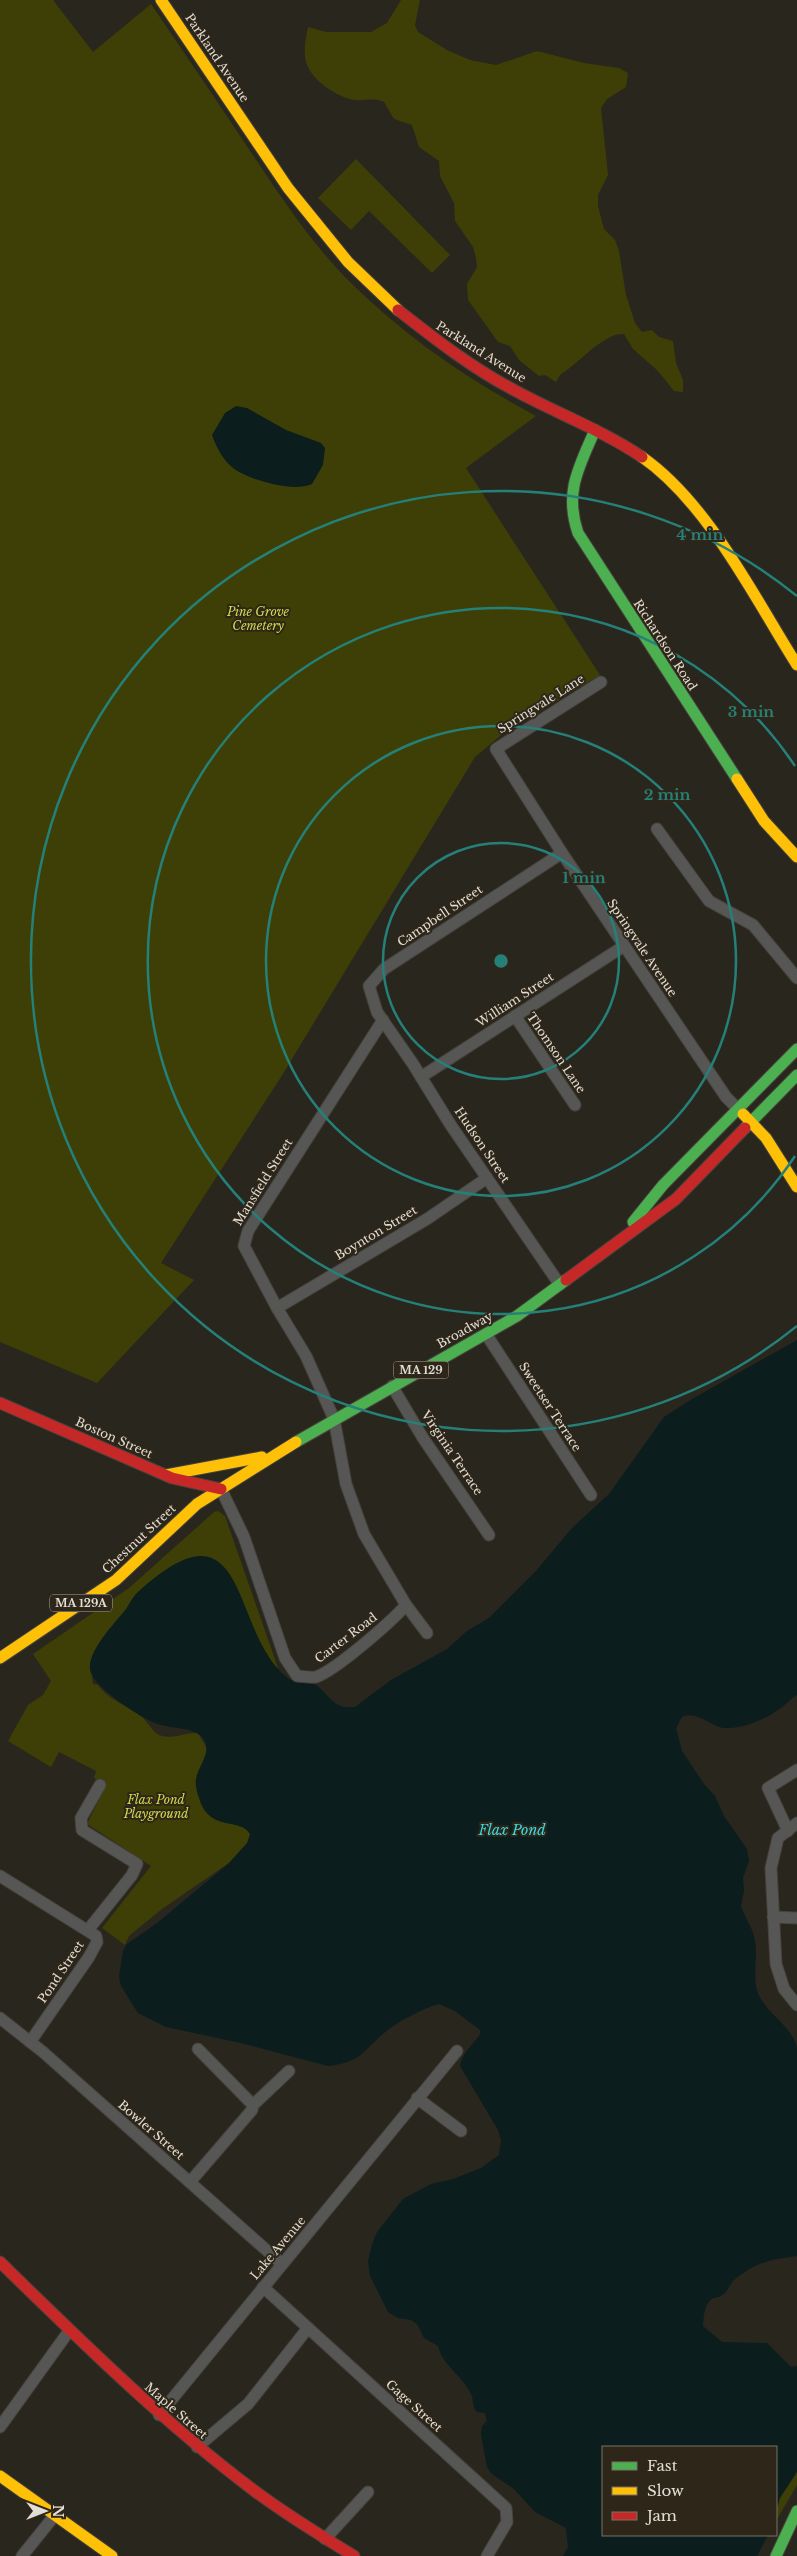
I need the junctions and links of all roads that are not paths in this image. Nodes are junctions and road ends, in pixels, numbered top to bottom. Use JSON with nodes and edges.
{"nodes":[{"id":1,"x":161,"y":0,"type":"edge"},
{"id":2,"x":595,"y":430,"type":"junction"},
{"id":3,"x":797,"y":665,"type":"edge"},
{"id":4,"x":601,"y":682,"type":"dead end"},
{"id":5,"x":496,"y":749,"type":"joint"},
{"id":6,"x":657,"y":830,"type":"dead end"},
{"id":7,"x":562,"y":853,"type":"junction"},
{"id":8,"x":797,"y":857,"type":"edge"},
{"id":9,"x":624,"y":946,"type":"junction"},
{"id":10,"x":797,"y":978,"type":"edge"},
{"id":11,"x":515,"y":1016,"type":"junction"},
{"id":12,"x":383,"y":1020,"type":"junction"},
{"id":13,"x":797,"y":1049,"type":"edge"},
{"id":14,"x":797,"y":1075,"type":"edge"},
{"id":15,"x":421,"y":1077,"type":"junction"},
{"id":16,"x":575,"y":1104,"type":"dead end"},
{"id":17,"x":738,"y":1109,"type":"junction"},
{"id":18,"x":751,"y":1122,"type":"junction"},
{"id":19,"x":487,"y":1178,"type":"junction"},
{"id":20,"x":797,"y":1187,"type":"edge"},
{"id":21,"x":613,"y":1245,"type":"junction"},
{"id":22,"x":560,"y":1285,"type":"junction"},
{"id":23,"x":277,"y":1308,"type":"junction"},
{"id":24,"x":486,"y":1334,"type":"junction"},
{"id":25,"x":392,"y":1386,"type":"junction"},
{"id":26,"x":0,"y":1403,"type":"edge"},
{"id":27,"x":334,"y":1419,"type":"junction"},
{"id":28,"x":280,"y":1453,"type":"junction"},
{"id":29,"x":166,"y":1475,"type":"junction"},
{"id":30,"x":221,"y":1489,"type":"junction"},
{"id":31,"x":591,"y":1495,"type":"dead end"},
{"id":32,"x":489,"y":1535,"type":"dead end"},
{"id":33,"x":406,"y":1606,"type":"junction"},
{"id":34,"x":427,"y":1633,"type":"dead end"},
{"id":35,"x":3,"y":1652,"type":"edge"},
{"id":36,"x":797,"y":1770,"type":"edge"},
{"id":37,"x":100,"y":1785,"type":"dead end"},
{"id":38,"x":797,"y":1824,"type":"edge"},
{"id":39,"x":788,"y":1831,"type":"junction"},
{"id":40,"x":0,"y":1876,"type":"edge"},
{"id":41,"x":773,"y":1918,"type":"junction"},
{"id":42,"x":797,"y":1918,"type":"edge"},
{"id":43,"x":88,"y":1930,"type":"junction"},
{"id":44,"x":797,"y":2005,"type":"edge"},
{"id":45,"x":0,"y":2018,"type":"edge"},
{"id":46,"x":30,"y":2042,"type":"junction"},
{"id":47,"x":198,"y":2048,"type":"dead end"},
{"id":48,"x":457,"y":2051,"type":"dead end"},
{"id":49,"x":289,"y":2071,"type":"dead end"},
{"id":50,"x":417,"y":2098,"type":"junction"},
{"id":51,"x":253,"y":2105,"type":"junction"},
{"id":52,"x":461,"y":2131,"type":"dead end"},
{"id":53,"x":190,"y":2182,"type":"junction"},
{"id":54,"x":282,"y":2264,"type":"junction"},
{"id":55,"x":3,"y":2270,"type":"edge"},
{"id":56,"x":263,"y":2287,"type":"junction"},
{"id":57,"x":308,"y":2328,"type":"junction"},
{"id":58,"x":70,"y":2331,"type":"junction"},
{"id":59,"x":159,"y":2414,"type":"junction"},
{"id":60,"x":0,"y":2427,"type":"edge"},
{"id":61,"x":197,"y":2447,"type":"junction"},
{"id":62,"x":0,"y":2476,"type":"edge"},
{"id":63,"x":368,"y":2492,"type":"dead end"},
{"id":64,"x":797,"y":2511,"type":"edge"},
{"id":65,"x":55,"y":2515,"type":"junction"},
{"id":66,"x":325,"y":2539,"type":"junction"},
{"id":67,"x":22,"y":2556,"type":"edge"},
{"id":68,"x":112,"y":2556,"type":"edge"},
{"id":69,"x":354,"y":2556,"type":"edge"},
{"id":70,"x":487,"y":2556,"type":"edge"},
{"id":71,"x":776,"y":2556,"type":"edge"}],
"edges":[{"from":1,"to":2,"type":"main road","name":"Parkland Avenue"},
{"from":2,"to":3,"type":"main road","name":"Parkland Avenue"},
{"from":2,"to":8,"type":"main road","name":"Richardson Road"},
{"from":4,"to":5,"type":"street","name":"Springvale Lane"},
{"from":5,"to":7,"type":"street","name":"Springvale Avenue"},
{"from":6,"to":10,"type":"street"},
{"from":7,"to":9,"type":"street","name":"Springvale Avenue"},
{"from":7,"to":12,"type":"street","name":"Campbell Street"},
{"from":9,"to":11,"type":"street","name":"William Street"},
{"from":9,"to":17,"type":"street","name":"Springvale Avenue"},
{"from":11,"to":15,"type":"street","name":"William Street"},
{"from":11,"to":16,"type":"street","name":"Thomson Lane"},
{"from":12,"to":15,"type":"street","name":"Hudson Street"},
{"from":12,"to":23,"type":"street","name":"Mansfield Street"},
{"from":13,"to":17,"type":"main road","name":"Broadway","number":"MA 129"},
{"from":14,"to":18,"type":"main road","name":"Broadway","number":"MA 129"},
{"from":15,"to":19,"type":"street","name":"Hudson Street"},
{"from":17,"to":18,"type":"main road"},
{"from":17,"to":21,"type":"main road","name":"Broadway","number":"MA 129"},
{"from":18,"to":20,"type":"main road"},
{"from":18,"to":21,"type":"main road","name":"Broadway","number":"MA 129"},
{"from":19,"to":22,"type":"street","name":"Hudson Street"},
{"from":19,"to":23,"type":"street","name":"Boynton Street"},
{"from":21,"to":22,"type":"main road","name":"Broadway","number":"MA 129"},
{"from":22,"to":24,"type":"main road","name":"Broadway","number":"MA 129"},
{"from":23,"to":27,"type":"street","name":"Mansfield Street"},
{"from":24,"to":25,"type":"main road","name":"Broadway","number":"MA 129"},
{"from":24,"to":31,"type":"street","name":"Sweetser Terrace"},
{"from":25,"to":27,"type":"main road","name":"Broadway","number":"MA 129"},
{"from":25,"to":32,"type":"street","name":"Virginia Terrace"},
{"from":26,"to":29,"type":"main road","name":"Boston Street"},
{"from":27,"to":28,"type":"main road","name":"Broadway","number":"MA 129"},
{"from":27,"to":33,"type":"street"},
{"from":28,"to":29,"type":"main road","number":"MA 129"},
{"from":28,"to":30,"type":"main road","name":"Broadway","number":"MA 129"},
{"from":29,"to":30,"type":"main road","name":"Boston Street"},
{"from":30,"to":33,"type":"street","name":"Carter Road"},
{"from":30,"to":35,"type":"main road","name":"Chestnut Street","number":"MA 129A"},
{"from":33,"to":34,"type":"street"},
{"from":36,"to":39,"type":"street"},
{"from":37,"to":43,"type":"street"},
{"from":38,"to":39,"type":"street"},
{"from":39,"to":41,"type":"street"},
{"from":40,"to":43,"type":"street","name":"Pond Street"},
{"from":41,"to":42,"type":"street"},
{"from":41,"to":44,"type":"street"},
{"from":43,"to":46,"type":"street","name":"Pond Street"},
{"from":45,"to":46,"type":"street","name":"Bowler Street"},
{"from":46,"to":53,"type":"street","name":"Bowler Street"},
{"from":47,"to":51,"type":"street"},
{"from":48,"to":50,"type":"street","name":"Lake Avenue"},
{"from":49,"to":51,"type":"street"},
{"from":50,"to":52,"type":"street"},
{"from":50,"to":54,"type":"street","name":"Lake Avenue"},
{"from":51,"to":53,"type":"street"},
{"from":53,"to":54,"type":"street","name":"Bowler Street"},
{"from":54,"to":56,"type":"street","name":"Lake Avenue"},
{"from":55,"to":58,"type":"main road","name":"Maple Street"},
{"from":56,"to":57,"type":"street","name":"Gage Street"},
{"from":56,"to":59,"type":"street","name":"Lake Avenue"},
{"from":57,"to":61,"type":"street"},
{"from":57,"to":70,"type":"street","name":"Gage Street"},
{"from":58,"to":59,"type":"main road","name":"Maple Street"},
{"from":58,"to":60,"type":"street"},
{"from":59,"to":61,"type":"main road","name":"Maple Street"},
{"from":61,"to":66,"type":"main road","name":"Maple Street"},
{"from":62,"to":65,"type":"main road"},
{"from":63,"to":66,"type":"street"},
{"from":64,"to":71,"type":"main road"},
{"from":65,"to":67,"type":"street"},
{"from":65,"to":68,"type":"main road"},
{"from":66,"to":69,"type":"main road","name":"Maple Street"}]}
